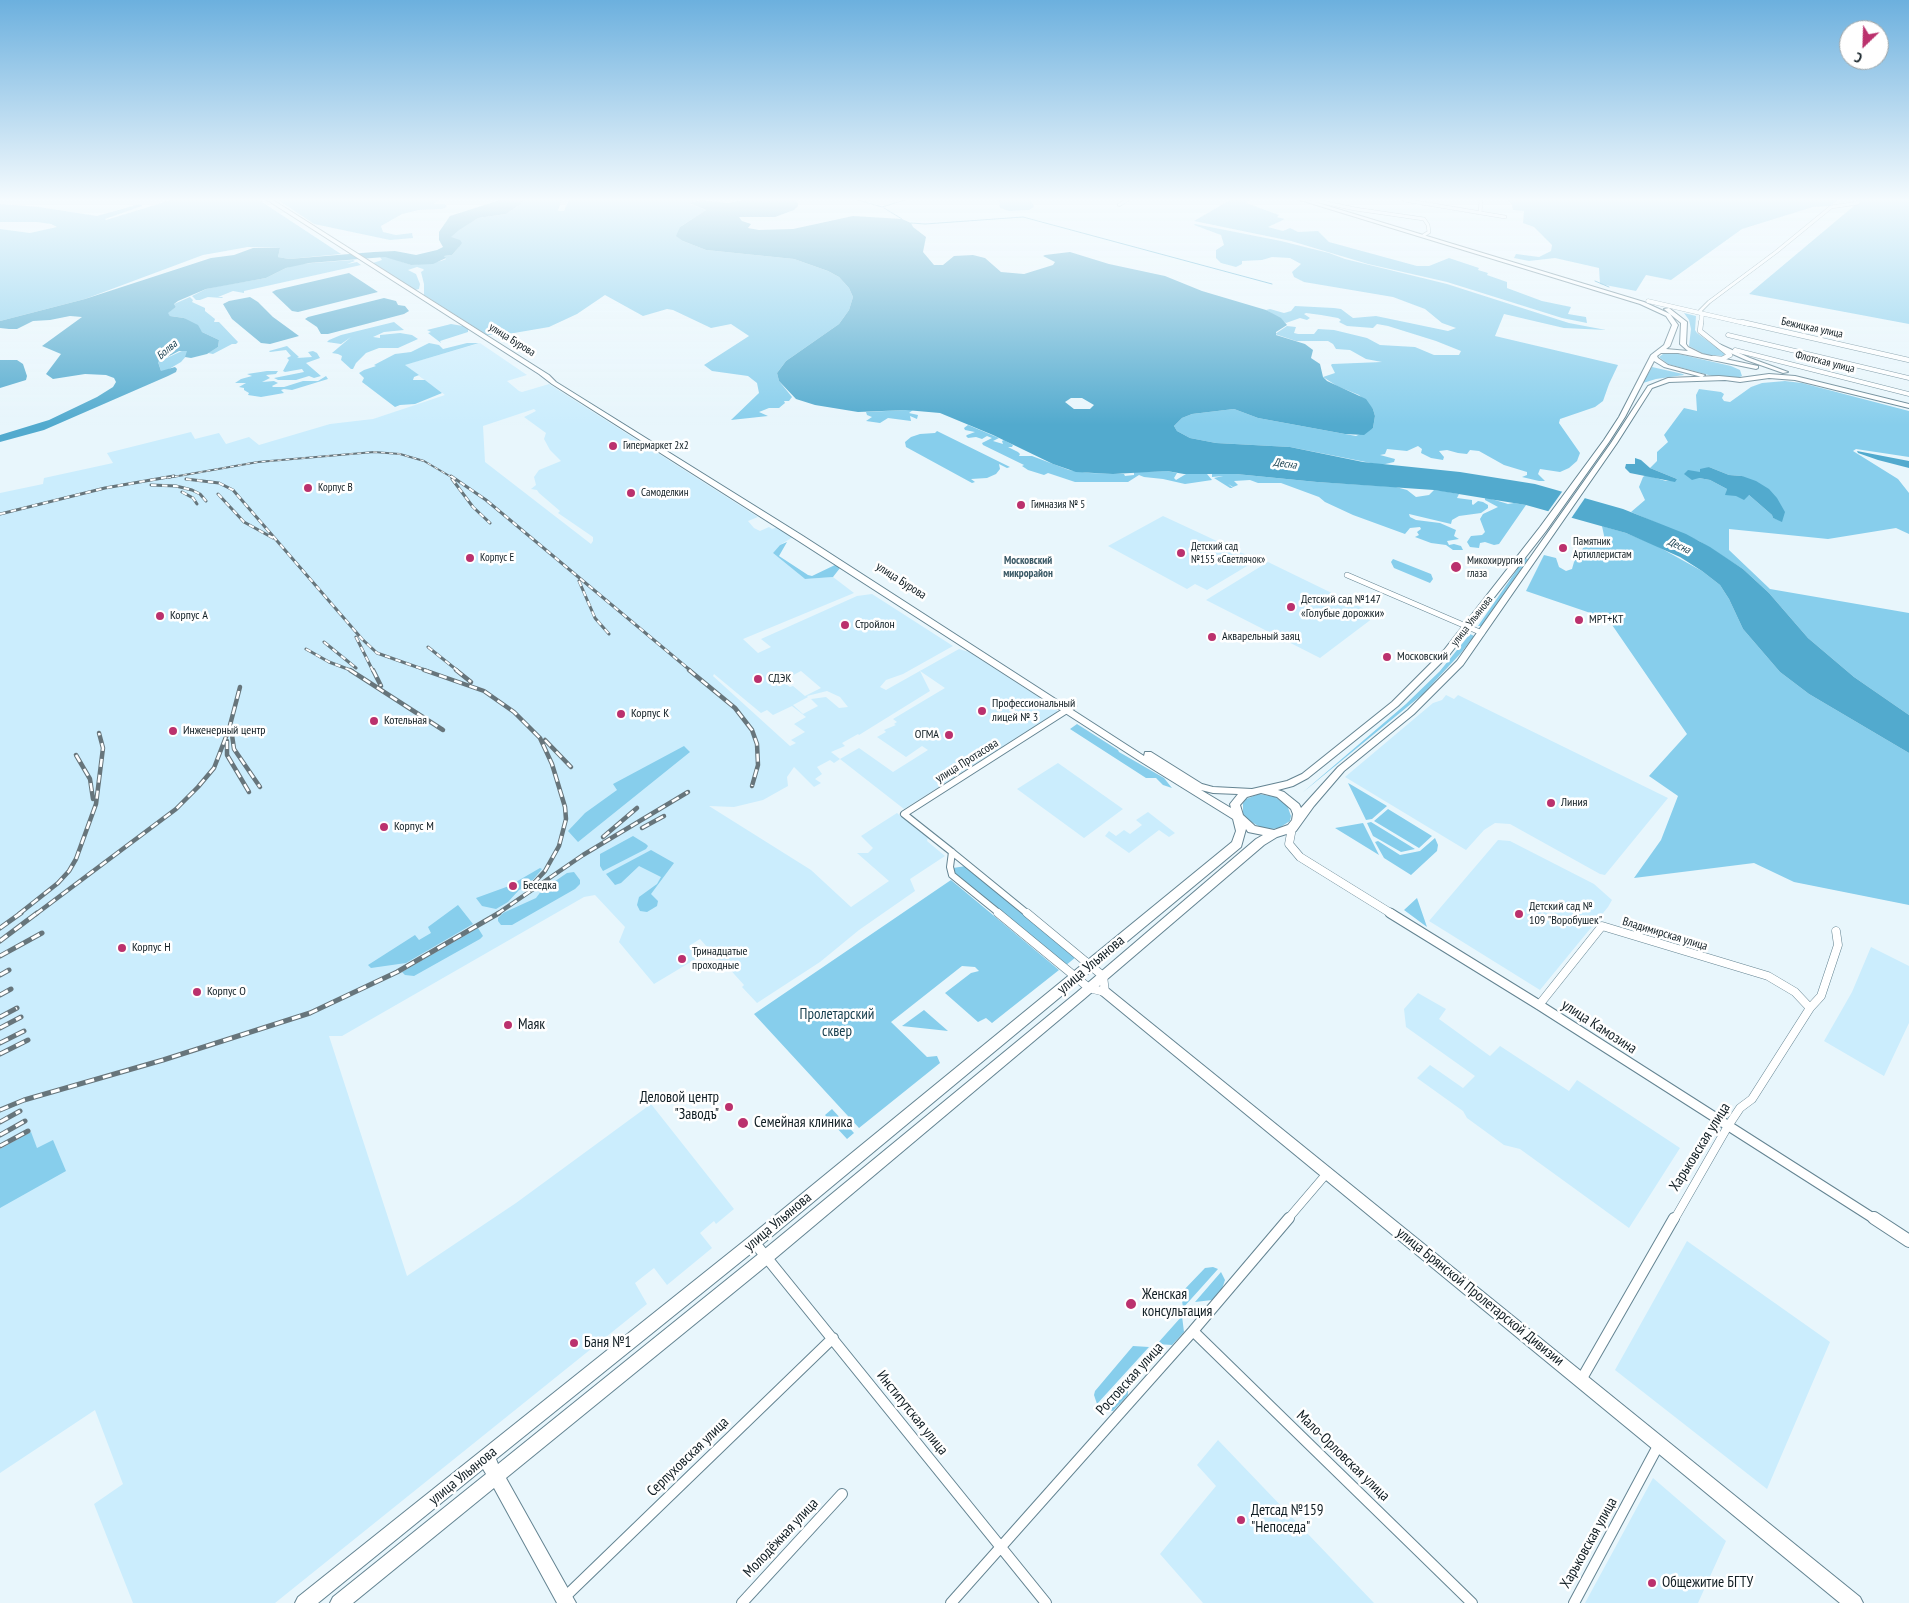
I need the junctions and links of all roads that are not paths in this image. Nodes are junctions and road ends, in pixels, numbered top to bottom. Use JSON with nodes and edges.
{"nodes":[{"id":1,"x":385,"y":275,"type":"edge"},
{"id":2,"x":1551,"y":275,"type":"edge"},
{"id":3,"x":1559,"y":275,"type":"edge"},
{"id":4,"x":1745,"y":275,"type":"edge"},
{"id":5,"x":1648,"y":301,"type":"junction"},
{"id":6,"x":1702,"y":314,"type":"junction"},
{"id":7,"x":1728,"y":335,"type":"dead end"},
{"id":8,"x":1719,"y":346,"type":"junction"},
{"id":9,"x":1734,"y":351,"type":"junction"},
{"id":10,"x":1655,"y":354,"type":"junction"},
{"id":11,"x":1704,"y":357,"type":"junction"},
{"id":12,"x":1909,"y":360,"type":"edge"},
{"id":13,"x":1724,"y":361,"type":"junction"},
{"id":14,"x":1745,"y":365,"type":"junction"},
{"id":15,"x":1791,"y":374,"type":"junction"},
{"id":16,"x":1748,"y":376,"type":"junction"},
{"id":17,"x":1909,"y":378,"type":"edge"},
{"id":18,"x":1723,"y":379,"type":"junction"},
{"id":19,"x":1909,"y":394,"type":"edge"},
{"id":20,"x":1909,"y":405,"type":"edge"},
{"id":21,"x":1611,"y":442,"type":"junction"},
{"id":22,"x":1347,"y":575,"type":"dead end"},
{"id":23,"x":1467,"y":627,"type":"junction"},
{"id":24,"x":1482,"y":633,"type":"junction"},
{"id":25,"x":1070,"y":708,"type":"junction"},
{"id":26,"x":1256,"y":790,"type":"junction"},
{"id":27,"x":1239,"y":818,"type":"junction"},
{"id":28,"x":1295,"y":825,"type":"junction"},
{"id":29,"x":1274,"y":834,"type":"junction"},
{"id":30,"x":952,"y":852,"type":"junction"},
{"id":31,"x":1836,"y":931,"type":"dead end"},
{"id":32,"x":1090,"y":965,"type":"junction"},
{"id":33,"x":1103,"y":976,"type":"junction"},
{"id":34,"x":1076,"y":977,"type":"junction"},
{"id":35,"x":1089,"y":988,"type":"junction"},
{"id":36,"x":1105,"y":992,"type":"junction"},
{"id":37,"x":1539,"y":1005,"type":"junction"},
{"id":38,"x":1810,"y":1008,"type":"junction"},
{"id":39,"x":1728,"y":1126,"type":"junction"},
{"id":40,"x":1328,"y":1172,"type":"junction"},
{"id":41,"x":1909,"y":1241,"type":"edge"},
{"id":42,"x":754,"y":1242,"type":"junction"},
{"id":43,"x":766,"y":1257,"type":"junction"},
{"id":44,"x":1193,"y":1331,"type":"junction"},
{"id":45,"x":833,"y":1338,"type":"junction"},
{"id":46,"x":1581,"y":1380,"type":"junction"},
{"id":47,"x":1659,"y":1444,"type":"junction"},
{"id":48,"x":486,"y":1458,"type":"junction"},
{"id":49,"x":496,"y":1476,"type":"junction"},
{"id":50,"x":842,"y":1494,"type":"dead end"},
{"id":51,"x":1001,"y":1546,"type":"junction"},
{"id":52,"x":566,"y":1600,"type":"edge"},
{"id":53,"x":304,"y":1603,"type":"edge"},
{"id":54,"x":339,"y":1603,"type":"edge"},
{"id":55,"x":742,"y":1603,"type":"edge"},
{"id":56,"x":951,"y":1603,"type":"edge"},
{"id":57,"x":1046,"y":1603,"type":"edge"},
{"id":58,"x":1472,"y":1603,"type":"edge"},
{"id":59,"x":1574,"y":1603,"type":"edge"},
{"id":60,"x":1854,"y":1603,"type":"edge"}],
"edges":[{"from":1,"to":25,"type":"main road","name":"улица Бурова"},
{"from":2,"to":10,"type":"main road","name":"улица Ульянова"},
{"from":3,"to":5,"type":"main road","name":"Бежицкая улица"},
{"from":4,"to":6,"type":"street"},
{"from":5,"to":6,"type":"street","name":"Бежицкая улица"},
{"from":5,"to":11,"type":"main road"},
{"from":6,"to":8,"type":"street"},
{"from":6,"to":12,"type":"street","name":"Бежицкая улица"},
{"from":7,"to":17,"type":"street"},
{"from":8,"to":9,"type":"main road"},
{"from":8,"to":11,"type":"street"},
{"from":9,"to":14,"type":"main road"},
{"from":9,"to":15,"type":"main road"},
{"from":9,"to":19,"type":"street","name":"Флотская улица"},
{"from":10,"to":11,"type":"main road"},
{"from":10,"to":18,"type":"main road"},
{"from":10,"to":21,"type":"main road","name":"улица Ульянова"},
{"from":11,"to":13,"type":"main road"},
{"from":13,"to":14,"type":"main road"},
{"from":13,"to":16,"type":"main road"},
{"from":14,"to":15,"type":"main road"},
{"from":14,"to":16,"type":"main road"},
{"from":15,"to":20,"type":"main road","name":"Флотская улица"},
{"from":16,"to":18,"type":"main road","name":"Флотская улица"},
{"from":16,"to":20,"type":"main road","name":"Флотская улица"},
{"from":18,"to":21,"type":"main road","name":"улица Ульянова"},
{"from":21,"to":23,"type":"main road","name":"улица Ульянова"},
{"from":21,"to":24,"type":"main road","name":"улица Ульянова"},
{"from":22,"to":23,"type":"street"},
{"from":23,"to":24,"type":"street"},
{"from":23,"to":26,"type":"main road","name":"улица Ульянова"},
{"from":24,"to":28,"type":"main road","name":"улица Ульянова"},
{"from":25,"to":26,"type":"main road","name":"улица Бурова"},
{"from":25,"to":27,"type":"main road","name":"улица Бурова"},
{"from":25,"to":30,"type":"street","name":"улица Протасова"},
{"from":26,"to":27,"type":"main road"},
{"from":26,"to":28,"type":"main road"},
{"from":27,"to":29,"type":"main road"},
{"from":27,"to":32,"type":"main road","name":"улица Ульянова"},
{"from":28,"to":29,"type":"main road"},
{"from":28,"to":37,"type":"street","name":"улица Камозина"},
{"from":29,"to":33,"type":"main road","name":"улица Ульянова"},
{"from":30,"to":32,"type":"street"},
{"from":30,"to":34,"type":"street","name":"улица Брянской Пролетарской Дивизии"},
{"from":31,"to":38,"type":"street","name":"Харьковская улица"},
{"from":32,"to":33,"type":"street"},
{"from":32,"to":34,"type":"main road","name":"улица Ульянова"},
{"from":33,"to":35,"type":"main road","name":"улица Ульянова"},
{"from":33,"to":36,"type":"street"},
{"from":34,"to":35,"type":"street","name":"улица Брянской Пролетарской Дивизии"},
{"from":34,"to":42,"type":"main road","name":"улица Ульянова"},
{"from":35,"to":36,"type":"street","name":"улица Брянской Пролетарской Дивизии"},
{"from":35,"to":43,"type":"main road","name":"улица Ульянова"},
{"from":36,"to":40,"type":"main road","name":"улица Брянской Пролетарской Дивизии"},
{"from":37,"to":38,"type":"street","name":"Владимирская улица"},
{"from":37,"to":39,"type":"street","name":"улица Камозина"},
{"from":38,"to":39,"type":"street","name":"Харьковская улица"},
{"from":39,"to":41,"type":"street","name":"улица Камозина"},
{"from":39,"to":46,"type":"street","name":"Харьковская улица"},
{"from":40,"to":44,"type":"street","name":"Ростовская улица"},
{"from":40,"to":46,"type":"main road","name":"улица Брянской Пролетарской Дивизии"},
{"from":42,"to":43,"type":"street","name":"Институтская улица"},
{"from":42,"to":48,"type":"main road","name":"улица Ульянова"},
{"from":43,"to":45,"type":"street","name":"Институтская улица"},
{"from":43,"to":49,"type":"main road","name":"улица Ульянова"},
{"from":44,"to":51,"type":"street","name":"Ростовская улица"},
{"from":44,"to":58,"type":"street","name":"Мало-Орловская улица"},
{"from":45,"to":51,"type":"street","name":"Институтская улица"},
{"from":45,"to":52,"type":"street","name":"Серпуховская улица"},
{"from":46,"to":47,"type":"main road","name":"улица Брянской Пролетарской Дивизии"},
{"from":47,"to":59,"type":"street","name":"Харьковская улица"},
{"from":47,"to":60,"type":"main road","name":"улица Брянской Пролетарской Дивизии"},
{"from":48,"to":49,"type":"main road"},
{"from":48,"to":53,"type":"main road","name":"улица Ульянова"},
{"from":49,"to":52,"type":"main road"},
{"from":49,"to":54,"type":"main road","name":"улица Ульянова"},
{"from":50,"to":55,"type":"street","name":"Молодёжная улица"},
{"from":51,"to":56,"type":"street","name":"Ростовская улица"},
{"from":51,"to":57,"type":"street","name":"Институтская улица"}]}
